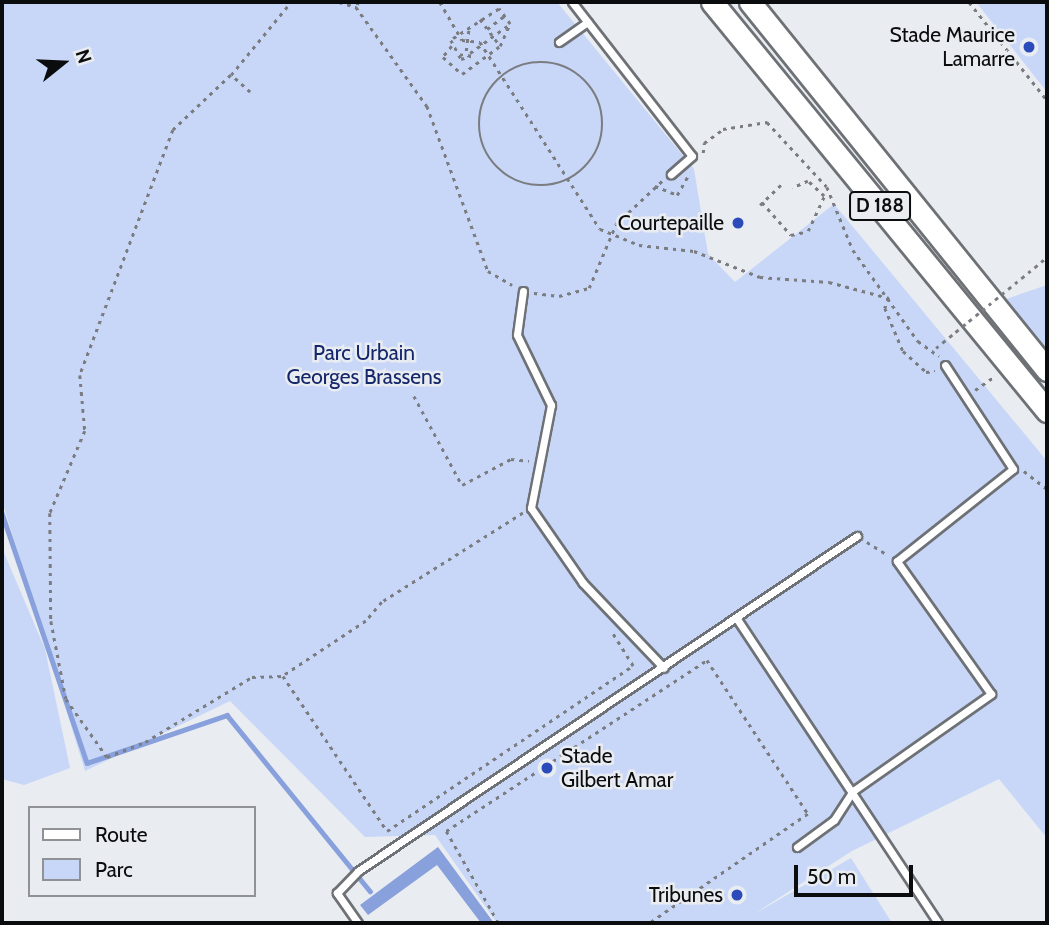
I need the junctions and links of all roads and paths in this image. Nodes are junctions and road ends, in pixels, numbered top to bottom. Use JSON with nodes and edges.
{"nodes":[{"id":1,"x":291,"y":2,"type":"edge"},
{"id":2,"x":339,"y":2,"type":"edge"},
{"id":3,"x":359,"y":2,"type":"edge"},
{"id":4,"x":440,"y":2,"type":"edge"},
{"id":5,"x":572,"y":2,"type":"edge"},
{"id":6,"x":712,"y":2,"type":"edge"},
{"id":7,"x":750,"y":2,"type":"edge"},
{"id":8,"x":970,"y":2,"type":"edge"},
{"id":9,"x":356,"y":6,"type":"junction"},
{"id":10,"x":504,"y":16,"type":"junction"},
{"id":11,"x":480,"y":19,"type":"junction"},
{"id":12,"x":588,"y":22,"type":"junction"},
{"id":13,"x":510,"y":24,"type":"junction"},
{"id":14,"x":469,"y":26,"type":"junction"},
{"id":15,"x":487,"y":29,"type":"junction"},
{"id":16,"x":458,"y":34,"type":"junction"},
{"id":17,"x":493,"y":36,"type":"junction"},
{"id":18,"x":467,"y":41,"type":"junction"},
{"id":19,"x":559,"y":42,"type":"dead end"},
{"id":20,"x":481,"y":44,"type":"junction"},
{"id":21,"x":452,"y":46,"type":"junction"},
{"id":22,"x":500,"y":46,"type":"junction"},
{"id":23,"x":468,"y":52,"type":"junction"},
{"id":24,"x":488,"y":54,"type":"junction"},
{"id":25,"x":460,"y":55,"type":"junction"},
{"id":26,"x":465,"y":61,"type":"junction"},
{"id":27,"x":464,"y":73,"type":"junction"},
{"id":28,"x":231,"y":75,"type":"junction"},
{"id":29,"x":502,"y":75,"type":"junction"},
{"id":30,"x":250,"y":92,"type":"dead end"},
{"id":31,"x":1047,"y":100,"type":"edge"},
{"id":32,"x":692,"y":156,"type":"junction"},
{"id":33,"x":671,"y":174,"type":"joint"},
{"id":34,"x":571,"y":179,"type":"junction"},
{"id":35,"x":784,"y":182,"type":"dead end"},
{"id":36,"x":793,"y":188,"type":"dead end"},
{"id":37,"x":611,"y":235,"type":"junction"},
{"id":38,"x":1045,"y":260,"type":"edge"},
{"id":39,"x":523,"y":291,"type":"junction"},
{"id":40,"x":889,"y":298,"type":"junction"},
{"id":41,"x":936,"y":348,"type":"junction"},
{"id":42,"x":937,"y":353,"type":"dead end"},
{"id":43,"x":946,"y":366,"type":"joint"},
{"id":44,"x":1047,"y":370,"type":"edge"},
{"id":45,"x":986,"y":382,"type":"dead end"},
{"id":46,"x":414,"y":396,"type":"dead end"},
{"id":47,"x":967,"y":397,"type":"junction"},
{"id":48,"x":1047,"y":411,"type":"edge"},
{"id":49,"x":540,"y":462,"type":"junction"},
{"id":50,"x":1013,"y":463,"type":"junction"},
{"id":51,"x":1047,"y":489,"type":"edge"},
{"id":52,"x":531,"y":508,"type":"junction"},
{"id":53,"x":857,"y":536,"type":"joint"},
{"id":54,"x":897,"y":561,"type":"junction"},
{"id":55,"x":737,"y":619,"type":"junction"},
{"id":56,"x":611,"y":630,"type":"dead end"},
{"id":57,"x":664,"y":668,"type":"junction"},
{"id":58,"x":283,"y":676,"type":"junction"},
{"id":59,"x":853,"y":791,"type":"junction"},
{"id":60,"x":797,"y":847,"type":"dead end"},
{"id":61,"x":358,"y":923,"type":"edge"},
{"id":62,"x":498,"y":923,"type":"edge"},
{"id":63,"x":650,"y":923,"type":"edge"},
{"id":64,"x":938,"y":923,"type":"edge"}],
"edges":[{"from":1,"to":28,"type":"path"},
{"from":2,"to":9,"type":"path"},
{"from":3,"to":9,"type":"path"},
{"from":4,"to":16,"type":"path"},
{"from":5,"to":12,"type":"lane"},
{"from":6,"to":48,"type":"main road","number":"D 188"},
{"from":7,"to":44,"type":"main road","number":"D 188"},
{"from":8,"to":31,"type":"path"},
{"from":9,"to":39,"type":"path"},
{"from":10,"to":11,"type":"path"},
{"from":10,"to":13,"type":"path"},
{"from":10,"to":15,"type":"path"},
{"from":11,"to":14,"type":"path"},
{"from":11,"to":15,"type":"path"},
{"from":12,"to":19,"type":"lane"},
{"from":12,"to":32,"type":"lane"},
{"from":13,"to":17,"type":"path"},
{"from":13,"to":22,"type":"path"},
{"from":14,"to":16,"type":"path"},
{"from":14,"to":18,"type":"path"},
{"from":15,"to":17,"type":"path"},
{"from":16,"to":18,"type":"path"},
{"from":16,"to":21,"type":"path"},
{"from":17,"to":20,"type":"path"},
{"from":17,"to":22,"type":"path"},
{"from":18,"to":20,"type":"path"},
{"from":18,"to":23,"type":"path"},
{"from":20,"to":23,"type":"path"},
{"from":20,"to":24,"type":"path"},
{"from":21,"to":25,"type":"path"},
{"from":21,"to":27,"type":"path"},
{"from":22,"to":24,"type":"path"},
{"from":23,"to":25,"type":"path"},
{"from":23,"to":26,"type":"path"},
{"from":24,"to":27,"type":"path"},
{"from":24,"to":29,"type":"path"},
{"from":25,"to":26,"type":"path"},
{"from":26,"to":27,"type":"path"},
{"from":28,"to":30,"type":"path"},
{"from":28,"to":58,"type":"path"},
{"from":29,"to":34,"type":"path"},
{"from":29,"to":34,"type":"path"},
{"from":29,"to":34,"type":"path"},
{"from":32,"to":33,"type":"lane"},
{"from":32,"to":40,"type":"path"},
{"from":33,"to":37,"type":"path"},
{"from":34,"to":37,"type":"path"},
{"from":35,"to":36,"type":"path"},
{"from":37,"to":39,"type":"path"},
{"from":37,"to":40,"type":"path"},
{"from":38,"to":41,"type":"path","bridge":true},
{"from":39,"to":49,"type":"lane"},
{"from":40,"to":41,"type":"path"},
{"from":40,"to":43,"type":"path"},
{"from":41,"to":42,"type":"path"},
{"from":43,"to":47,"type":"lane"},
{"from":45,"to":47,"type":"path"},
{"from":46,"to":49,"type":"path"},
{"from":47,"to":50,"type":"lane"},
{"from":49,"to":52,"type":"lane"},
{"from":50,"to":51,"type":"path"},
{"from":50,"to":54,"type":"lane"},
{"from":52,"to":57,"type":"lane"},
{"from":52,"to":58,"type":"path"},
{"from":53,"to":54,"type":"path"},
{"from":53,"to":55,"type":"lane"},
{"from":54,"to":59,"type":"lane"},
{"from":55,"to":57,"type":"lane"},
{"from":55,"to":59,"type":"lane"},
{"from":56,"to":58,"type":"path"},
{"from":57,"to":61,"type":"lane"},
{"from":59,"to":60,"type":"lane"},
{"from":59,"to":64,"type":"lane"},
{"from":62,"to":63,"type":"path"}]}
